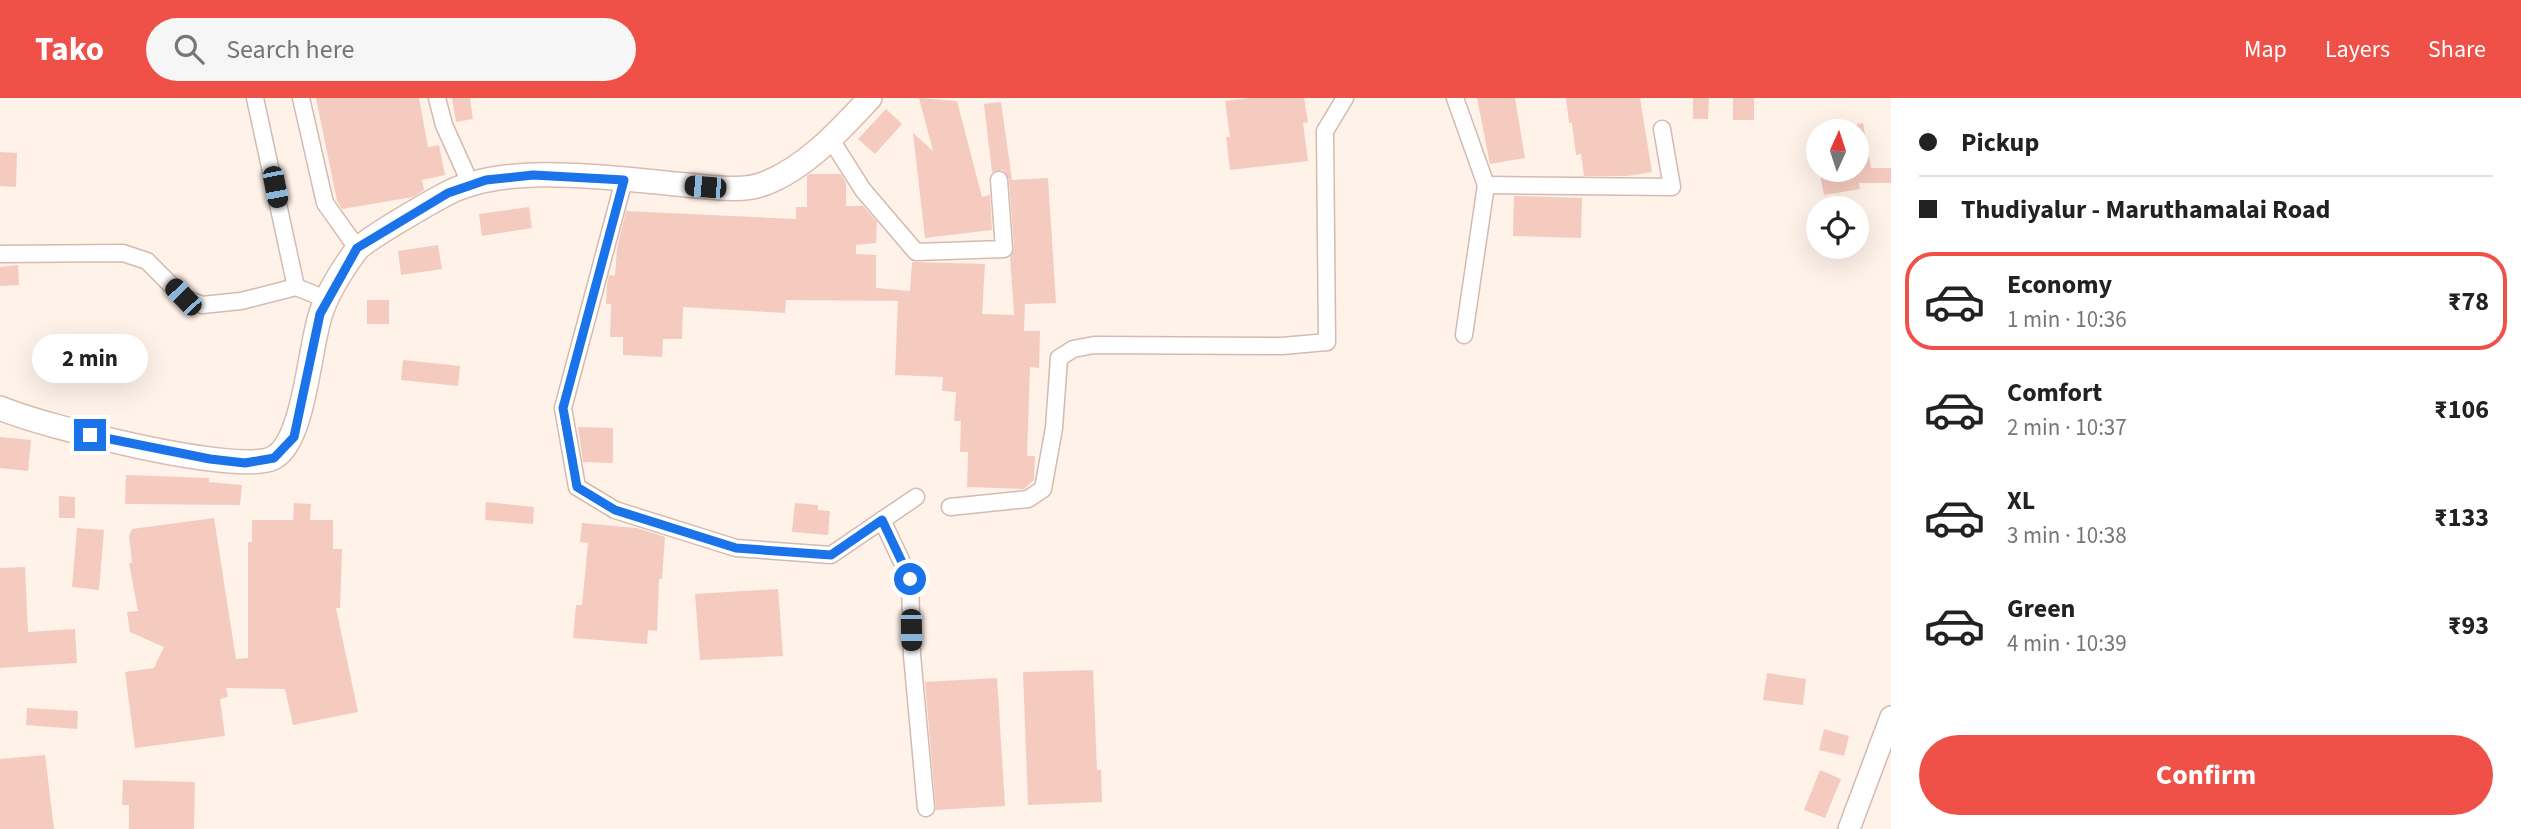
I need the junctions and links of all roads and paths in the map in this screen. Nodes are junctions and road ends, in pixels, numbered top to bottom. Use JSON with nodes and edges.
{"nodes":[{"id":1,"x":255,"y":98,"type":"edge"},
{"id":2,"x":301,"y":98,"type":"edge"},
{"id":3,"x":437,"y":98,"type":"edge"},
{"id":4,"x":870,"y":98,"type":"edge"},
{"id":5,"x":1345,"y":98,"type":"edge"},
{"id":6,"x":1455,"y":98,"type":"edge"},
{"id":7,"x":1662,"y":129,"type":"dead end"},
{"id":8,"x":830,"y":138,"type":"junction"},
{"id":9,"x":624,"y":180,"type":"junction"},
{"id":10,"x":999,"y":180,"type":"dead end"},
{"id":11,"x":471,"y":185,"type":"junction"},
{"id":12,"x":1486,"y":185,"type":"junction"},
{"id":13,"x":357,"y":248,"type":"junction"},
{"id":14,"x":0,"y":254,"type":"edge"},
{"id":15,"x":296,"y":287,"type":"junction"},
{"id":16,"x":326,"y":299,"type":"junction"},
{"id":17,"x":1464,"y":335,"type":"dead end"},
{"id":18,"x":0,"y":408,"type":"edge"},
{"id":19,"x":916,"y":496,"type":"dead end"},
{"id":20,"x":950,"y":508,"type":"dead end"},
{"id":21,"x":882,"y":520,"type":"junction"},
{"id":22,"x":1891,"y":717,"type":"edge"},
{"id":23,"x":926,"y":808,"type":"dead end"},
{"id":24,"x":1849,"y":829,"type":"edge"}],
"edges":[{"from":1,"to":15,"type":"street"},
{"from":2,"to":13,"type":"street"},
{"from":3,"to":11,"type":"street"},
{"from":4,"to":8,"type":"main road"},
{"from":5,"to":20,"type":"street"},
{"from":6,"to":12,"type":"street"},
{"from":7,"to":12,"type":"street"},
{"from":8,"to":9,"type":"main road"},
{"from":8,"to":10,"type":"street"},
{"from":9,"to":11,"type":"main road"},
{"from":9,"to":21,"type":"street"},
{"from":11,"to":13,"type":"main road"},
{"from":12,"to":17,"type":"street"},
{"from":13,"to":16,"type":"main road"},
{"from":14,"to":15,"type":"street"},
{"from":15,"to":16,"type":"street"},
{"from":16,"to":18,"type":"main road"},
{"from":19,"to":21,"type":"street"},
{"from":21,"to":23,"type":"street"},
{"from":22,"to":24,"type":"street"}]}
